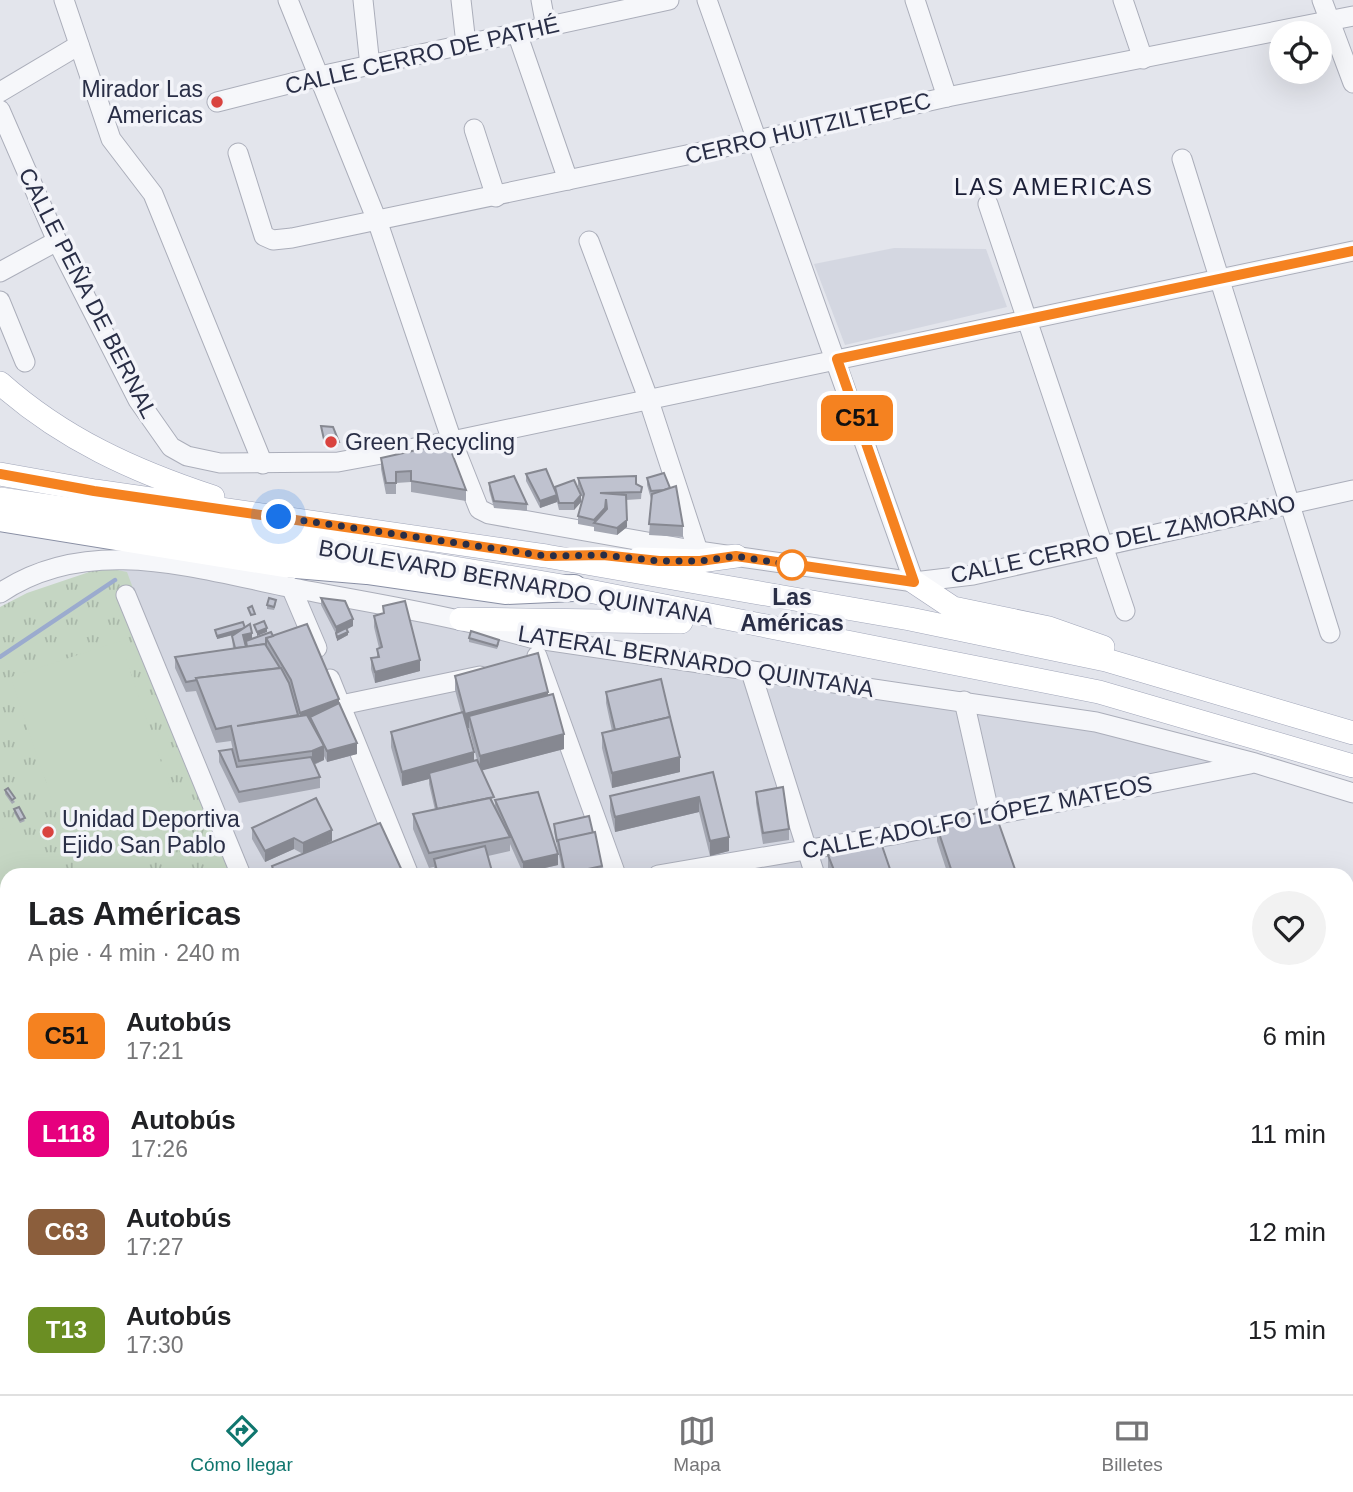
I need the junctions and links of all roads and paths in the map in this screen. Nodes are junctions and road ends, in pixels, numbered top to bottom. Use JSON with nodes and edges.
{"nodes":[{"id":1,"x":64,"y":0,"type":"edge"},
{"id":2,"x":288,"y":0,"type":"edge"},
{"id":3,"x":363,"y":0,"type":"edge"},
{"id":4,"x":461,"y":0,"type":"edge"},
{"id":5,"x":541,"y":0,"type":"edge"},
{"id":6,"x":670,"y":0,"type":"edge"},
{"id":7,"x":707,"y":0,"type":"edge"},
{"id":8,"x":915,"y":0,"type":"edge"},
{"id":9,"x":1123,"y":0,"type":"edge"},
{"id":10,"x":1322,"y":0,"type":"edge"},
{"id":11,"x":603,"y":8,"type":"edge"},
{"id":12,"x":1353,"y":16,"type":"edge"},
{"id":13,"x":1331,"y":21,"type":"joint"},
{"id":14,"x":1332,"y":24,"type":"edge"},
{"id":15,"x":545,"y":27,"type":"junction"},
{"id":16,"x":517,"y":33,"type":"junction"},
{"id":17,"x":1269,"y":34,"type":"edge"},
{"id":18,"x":466,"y":44,"type":"junction"},
{"id":19,"x":79,"y":45,"type":"junction"},
{"id":20,"x":1143,"y":59,"type":"junction"},
{"id":21,"x":370,"y":66,"type":"junction"},
{"id":22,"x":320,"y":76,"type":"junction"},
{"id":23,"x":1353,"y":83,"type":"edge"},
{"id":24,"x":0,"y":92,"type":"edge"},
{"id":25,"x":947,"y":97,"type":"junction"},
{"id":26,"x":217,"y":102,"type":"dead end"},
{"id":27,"x":0,"y":110,"type":"edge"},
{"id":28,"x":474,"y":129,"type":"dead end"},
{"id":29,"x":758,"y":141,"type":"junction"},
{"id":30,"x":238,"y":153,"type":"dead end"},
{"id":31,"x":1182,"y":159,"type":"dead end"},
{"id":32,"x":568,"y":180,"type":"junction"},
{"id":33,"x":496,"y":197,"type":"junction"},
{"id":34,"x":988,"y":204,"type":"dead end"},
{"id":35,"x":378,"y":223,"type":"junction"},
{"id":36,"x":57,"y":241,"type":"junction"},
{"id":37,"x":589,"y":241,"type":"dead end"},
{"id":38,"x":1353,"y":251,"type":"edge"},
{"id":39,"x":0,"y":272,"type":"edge"},
{"id":40,"x":1217,"y":280,"type":"junction"},
{"id":41,"x":0,"y":301,"type":"edge"},
{"id":42,"x":1028,"y":320,"type":"junction"},
{"id":43,"x":837,"y":359,"type":"junction"},
{"id":44,"x":25,"y":362,"type":"dead end"},
{"id":45,"x":0,"y":383,"type":"edge"},
{"id":46,"x":648,"y":398,"type":"junction"},
{"id":47,"x":452,"y":441,"type":"junction"},
{"id":48,"x":263,"y":464,"type":"junction"},
{"id":49,"x":0,"y":474,"type":"edge"},
{"id":50,"x":1353,"y":490,"type":"edge"},
{"id":51,"x":0,"y":499,"type":"edge"},
{"id":52,"x":1291,"y":503,"type":"junction"},
{"id":53,"x":0,"y":518,"type":"edge"},
{"id":54,"x":332,"y":524,"type":"junction"},
{"id":55,"x":1105,"y":546,"type":"junction"},
{"id":56,"x":698,"y":551,"type":"junction"},
{"id":57,"x":546,"y":556,"type":"junction"},
{"id":58,"x":736,"y":556,"type":"junction"},
{"id":59,"x":288,"y":576,"type":"junction"},
{"id":60,"x":914,"y":582,"type":"junction"},
{"id":61,"x":574,"y":588,"type":"junction"},
{"id":62,"x":0,"y":593,"type":"edge"},
{"id":63,"x":126,"y":595,"type":"dead end"},
{"id":64,"x":1125,"y":611,"type":"dead end"},
{"id":65,"x":461,"y":619,"type":"junction"},
{"id":66,"x":737,"y":622,"type":"junction"},
{"id":67,"x":1329,"y":634,"type":"dead end"},
{"id":68,"x":531,"y":638,"type":"junction"},
{"id":69,"x":751,"y":671,"type":"junction"},
{"id":70,"x":499,"y":672,"type":"edge"},
{"id":71,"x":1176,"y":681,"type":"junction"},
{"id":72,"x":964,"y":701,"type":"junction"},
{"id":73,"x":341,"y":705,"type":"junction"},
{"id":74,"x":1353,"y":733,"type":"edge"},
{"id":75,"x":1255,"y":763,"type":"junction"},
{"id":76,"x":1349,"y":766,"type":"edge"},
{"id":77,"x":1353,"y":793,"type":"edge"},
{"id":78,"x":990,"y":816,"type":"junction"},
{"id":79,"x":806,"y":850,"type":"junction"},
{"id":80,"x":238,"y":868,"type":"edge"},
{"id":81,"x":406,"y":868,"type":"edge"},
{"id":82,"x":613,"y":868,"type":"edge"},
{"id":83,"x":699,"y":868,"type":"edge"},
{"id":84,"x":812,"y":868,"type":"edge"}],
"edges":[{"from":1,"to":19,"type":"street"},
{"from":2,"to":22,"type":"street"},
{"from":3,"to":21,"type":"street"},
{"from":4,"to":18,"type":"street"},
{"from":5,"to":15,"type":"street"},
{"from":6,"to":11,"type":"street","name":"CALLE CERRO DE PATHÉ"},
{"from":7,"to":29,"type":"street"},
{"from":8,"to":25,"type":"street"},
{"from":9,"to":20,"type":"street"},
{"from":10,"to":13,"type":"street"},
{"from":11,"to":15,"type":"street","name":"CALLE CERRO DE PATHÉ"},
{"from":12,"to":13,"type":"street","name":"CERRO HUITZILTEPEC"},
{"from":14,"to":23,"type":"street"},
{"from":15,"to":16,"type":"street","name":"CALLE CERRO DE PATHÉ"},
{"from":16,"to":18,"type":"street","name":"CALLE CERRO DE PATHÉ"},
{"from":16,"to":32,"type":"street"},
{"from":17,"to":20,"type":"street","name":"CERRO HUITZILTEPEC"},
{"from":18,"to":21,"type":"street","name":"CALLE CERRO DE PATHÉ"},
{"from":19,"to":24,"type":"street"},
{"from":19,"to":48,"type":"street"},
{"from":20,"to":25,"type":"street","name":"CERRO HUITZILTEPEC"},
{"from":21,"to":22,"type":"street","name":"CALLE CERRO DE PATHÉ"},
{"from":22,"to":26,"type":"street","name":"CALLE CERRO DE PATHÉ"},
{"from":22,"to":35,"type":"street"},
{"from":25,"to":29,"type":"street","name":"CERRO HUITZILTEPEC"},
{"from":27,"to":36,"type":"street","name":"CALLE PEÑA DE BERNAL"},
{"from":28,"to":33,"type":"street"},
{"from":29,"to":32,"type":"street","name":"CERRO HUITZILTEPEC"},
{"from":29,"to":43,"type":"street"},
{"from":30,"to":35,"type":"street","name":"CERRO HUITZILTEPEC"},
{"from":31,"to":40,"type":"street"},
{"from":32,"to":33,"type":"street","name":"CERRO HUITZILTEPEC"},
{"from":33,"to":35,"type":"street","name":"CERRO HUITZILTEPEC"},
{"from":34,"to":42,"type":"street"},
{"from":35,"to":47,"type":"street"},
{"from":36,"to":39,"type":"street"},
{"from":36,"to":48,"type":"street","name":"CALLE PEÑA DE BERNAL"},
{"from":37,"to":46,"type":"street"},
{"from":38,"to":40,"type":"street"},
{"from":40,"to":42,"type":"street"},
{"from":40,"to":52,"type":"street"},
{"from":41,"to":44,"type":"street"},
{"from":42,"to":43,"type":"street"},
{"from":42,"to":55,"type":"street"},
{"from":43,"to":46,"type":"street"},
{"from":43,"to":60,"type":"street"},
{"from":45,"to":54,"type":"main road"},
{"from":46,"to":47,"type":"street"},
{"from":46,"to":56,"type":"street"},
{"from":47,"to":48,"type":"street"},
{"from":47,"to":56,"type":"street","name":"CALLE CERRO DEL ZAMORANO"},
{"from":49,"to":54,"type":"main road","name":"BOULEVARD BERNARDO QUINTANA"},
{"from":50,"to":52,"type":"street","name":"CALLE CERRO DEL ZAMORANO"},
{"from":51,"to":61,"type":"main road","name":"BOULEVARD BERNARDO QUINTANA"},
{"from":52,"to":55,"type":"street","name":"CALLE CERRO DEL ZAMORANO"},
{"from":52,"to":67,"type":"street"},
{"from":53,"to":59,"type":"highway"},
{"from":54,"to":57,"type":"main road","name":"BOULEVARD BERNARDO QUINTANA"},
{"from":55,"to":60,"type":"street","name":"CALLE CERRO DEL ZAMORANO"},
{"from":55,"to":64,"type":"street"},
{"from":56,"to":58,"type":"street","name":"CALLE CERRO DEL ZAMORANO"},
{"from":57,"to":58,"type":"main road"},
{"from":57,"to":71,"type":"main road","name":"BOULEVARD BERNARDO QUINTANA"},
{"from":58,"to":60,"type":"street","name":"CALLE CERRO DEL ZAMORANO"},
{"from":59,"to":61,"type":"highway"},
{"from":59,"to":62,"type":"street","name":"LATERAL BERNARDO QUINTANA"},
{"from":59,"to":65,"type":"street","name":"LATERAL BERNARDO QUINTANA"},
{"from":59,"to":73,"type":"street"},
{"from":60,"to":71,"type":"main road"},
{"from":61,"to":66,"type":"main road","name":"BOULEVARD BERNARDO QUINTANA"},
{"from":63,"to":80,"type":"street"},
{"from":65,"to":66,"type":"main road"},
{"from":65,"to":68,"type":"street","name":"LATERAL BERNARDO QUINTANA"},
{"from":66,"to":76,"type":"main road","name":"BOULEVARD BERNARDO QUINTANA"},
{"from":68,"to":69,"type":"street","name":"LATERAL BERNARDO QUINTANA"},
{"from":68,"to":82,"type":"street"},
{"from":69,"to":72,"type":"street","name":"LATERAL BERNARDO QUINTANA"},
{"from":69,"to":79,"type":"street"},
{"from":70,"to":73,"type":"street"},
{"from":71,"to":74,"type":"main road","name":"BOULEVARD BERNARDO QUINTANA"},
{"from":72,"to":75,"type":"street","name":"LATERAL BERNARDO QUINTANA"},
{"from":72,"to":78,"type":"street"},
{"from":73,"to":81,"type":"street"},
{"from":75,"to":77,"type":"street","name":"LATERAL BERNARDO QUINTANA"},
{"from":75,"to":78,"type":"street","name":"CALLE ADOLFO LÓPEZ MATEOS"},
{"from":78,"to":79,"type":"street","name":"CALLE ADOLFO LÓPEZ MATEOS"},
{"from":79,"to":83,"type":"street","name":"CALLE ADOLFO LÓPEZ MATEOS"},
{"from":79,"to":84,"type":"street"}]}
